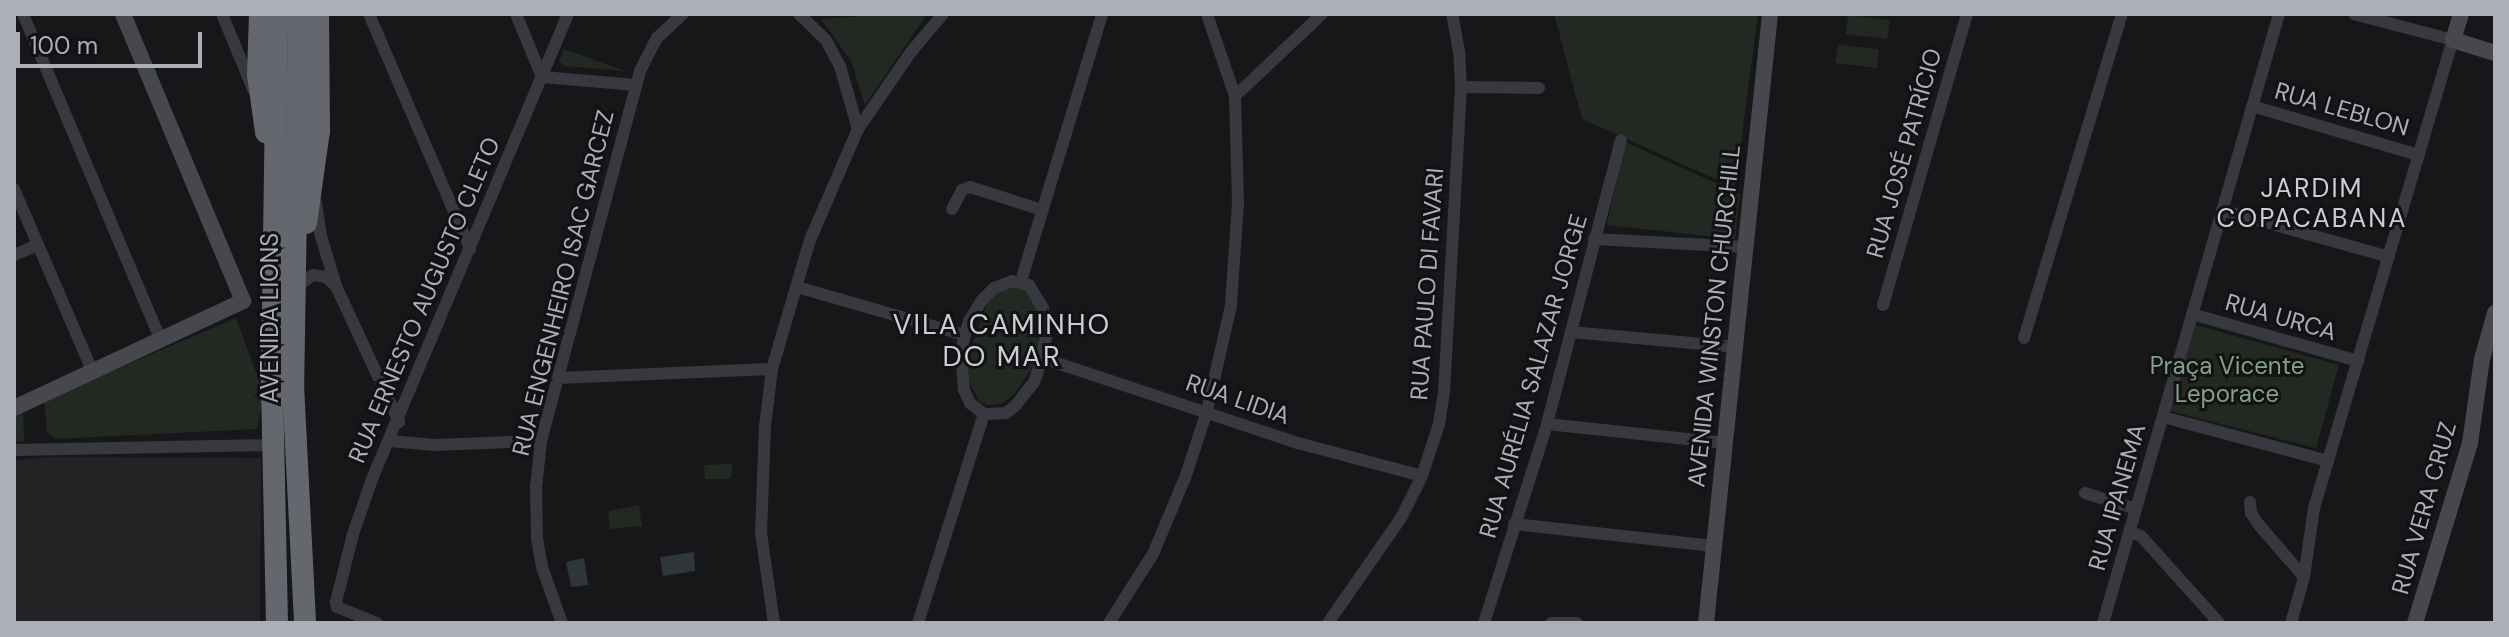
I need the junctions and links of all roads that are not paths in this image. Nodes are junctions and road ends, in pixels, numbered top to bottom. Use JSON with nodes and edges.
{"nodes":[{"id":1,"x":23,"y":14,"type":"edge"},
{"id":2,"x":123,"y":14,"type":"edge"},
{"id":3,"x":222,"y":14,"type":"edge"},
{"id":4,"x":260,"y":14,"type":"edge"},
{"id":5,"x":277,"y":14,"type":"edge"},
{"id":6,"x":299,"y":14,"type":"edge"},
{"id":7,"x":318,"y":14,"type":"edge"},
{"id":8,"x":369,"y":14,"type":"edge"},
{"id":9,"x":516,"y":14,"type":"edge"},
{"id":10,"x":568,"y":14,"type":"edge"},
{"id":11,"x":683,"y":14,"type":"edge"},
{"id":12,"x":799,"y":14,"type":"edge"},
{"id":13,"x":943,"y":14,"type":"edge"},
{"id":14,"x":1102,"y":14,"type":"edge"},
{"id":15,"x":1207,"y":14,"type":"edge"},
{"id":16,"x":1322,"y":14,"type":"edge"},
{"id":17,"x":1452,"y":14,"type":"edge"},
{"id":18,"x":1770,"y":14,"type":"edge"},
{"id":19,"x":1967,"y":14,"type":"edge"},
{"id":20,"x":2122,"y":14,"type":"edge"},
{"id":21,"x":2279,"y":14,"type":"edge"},
{"id":22,"x":2354,"y":14,"type":"edge"},
{"id":23,"x":2461,"y":14,"type":"edge"},
{"id":24,"x":2453,"y":40,"type":"junction"},
{"id":25,"x":2495,"y":53,"type":"edge"},
{"id":26,"x":542,"y":77,"type":"junction"},
{"id":27,"x":636,"y":85,"type":"junction"},
{"id":28,"x":1461,"y":87,"type":"junction"},
{"id":29,"x":1539,"y":88,"type":"dead end"},
{"id":30,"x":1235,"y":96,"type":"junction"},
{"id":31,"x":2252,"y":106,"type":"junction"},
{"id":32,"x":261,"y":108,"type":"junction"},
{"id":33,"x":858,"y":129,"type":"junction"},
{"id":34,"x":1621,"y":140,"type":"dead end"},
{"id":35,"x":2419,"y":155,"type":"junction"},
{"id":36,"x":275,"y":177,"type":"junction"},
{"id":37,"x":315,"y":179,"type":"junction"},
{"id":38,"x":14,"y":189,"type":"edge"},
{"id":39,"x":952,"y":209,"type":"dead end"},
{"id":40,"x":1042,"y":210,"type":"junction"},
{"id":41,"x":2222,"y":210,"type":"junction"},
{"id":42,"x":1594,"y":239,"type":"junction"},
{"id":43,"x":38,"y":245,"type":"junction"},
{"id":44,"x":1745,"y":247,"type":"junction"},
{"id":45,"x":470,"y":249,"type":"junction"},
{"id":46,"x":14,"y":255,"type":"edge"},
{"id":47,"x":2389,"y":257,"type":"junction"},
{"id":48,"x":296,"y":277,"type":"junction"},
{"id":49,"x":1021,"y":281,"type":"junction"},
{"id":50,"x":336,"y":286,"type":"junction"},
{"id":51,"x":797,"y":287,"type":"junction"},
{"id":52,"x":1883,"y":305,"type":"dead end"},
{"id":53,"x":2495,"y":313,"type":"edge"},
{"id":54,"x":2192,"y":314,"type":"junction"},
{"id":55,"x":1571,"y":332,"type":"junction"},
{"id":56,"x":964,"y":335,"type":"junction"},
{"id":57,"x":2024,"y":338,"type":"dead end"},
{"id":58,"x":161,"y":341,"type":"junction"},
{"id":59,"x":1735,"y":347,"type":"junction"},
{"id":60,"x":1042,"y":358,"type":"junction"},
{"id":61,"x":2358,"y":361,"type":"junction"},
{"id":62,"x":772,"y":369,"type":"junction"},
{"id":63,"x":93,"y":372,"type":"junction"},
{"id":64,"x":2488,"y":375,"type":"edge"},
{"id":65,"x":558,"y":378,"type":"junction"},
{"id":66,"x":14,"y":408,"type":"edge"},
{"id":67,"x":1207,"y":411,"type":"junction"},
{"id":68,"x":984,"y":414,"type":"junction"},
{"id":69,"x":2163,"y":417,"type":"junction"},
{"id":70,"x":399,"y":422,"type":"junction"},
{"id":71,"x":1547,"y":424,"type":"junction"},
{"id":72,"x":390,"y":441,"type":"junction"},
{"id":73,"x":541,"y":441,"type":"junction"},
{"id":74,"x":1725,"y":443,"type":"junction"},
{"id":75,"x":274,"y":445,"type":"junction"},
{"id":76,"x":14,"y":450,"type":"edge"},
{"id":77,"x":2328,"y":461,"type":"junction"},
{"id":78,"x":1422,"y":476,"type":"junction"},
{"id":79,"x":2085,"y":493,"type":"dead end"},
{"id":80,"x":2250,"y":502,"type":"dead end"},
{"id":81,"x":2136,"y":509,"type":"junction"},
{"id":82,"x":1514,"y":524,"type":"junction"},
{"id":83,"x":2130,"y":532,"type":"junction"},
{"id":84,"x":1714,"y":546,"type":"junction"},
{"id":85,"x":2304,"y":577,"type":"junction"},
{"id":86,"x":277,"y":623,"type":"edge"},
{"id":87,"x":308,"y":623,"type":"edge"},
{"id":88,"x":377,"y":623,"type":"edge"},
{"id":89,"x":562,"y":623,"type":"edge"},
{"id":90,"x":774,"y":623,"type":"edge"},
{"id":91,"x":918,"y":623,"type":"edge"},
{"id":92,"x":1109,"y":623,"type":"edge"},
{"id":93,"x":1328,"y":623,"type":"edge"},
{"id":94,"x":1484,"y":623,"type":"edge"},
{"id":95,"x":1551,"y":623,"type":"edge"},
{"id":96,"x":1577,"y":623,"type":"edge"},
{"id":97,"x":1706,"y":623,"type":"edge"},
{"id":98,"x":2103,"y":623,"type":"edge"},
{"id":99,"x":2219,"y":623,"type":"edge"},
{"id":100,"x":2291,"y":623,"type":"edge"},
{"id":101,"x":2415,"y":623,"type":"edge"}],
"edges":[{"from":1,"to":58,"type":"street"},
{"from":2,"to":58,"type":"street"},
{"from":3,"to":32,"type":"street"},
{"from":4,"to":32,"type":"highway"},
{"from":5,"to":36,"type":"highway","name":"AVENIDA LIONS"},
{"from":6,"to":48,"type":"highway","name":"AVENIDA LIONS"},
{"from":7,"to":37,"type":"highway"},
{"from":8,"to":45,"type":"street"},
{"from":9,"to":26,"type":"street"},
{"from":10,"to":26,"type":"street","name":"RUA ERNESTO AUGUSTO CLETO"},
{"from":11,"to":27,"type":"street","name":"RUA ENGENHEIRO ISAC GARCEZ"},
{"from":12,"to":33,"type":"street"},
{"from":13,"to":33,"type":"street"},
{"from":14,"to":40,"type":"street"},
{"from":15,"to":30,"type":"street"},
{"from":16,"to":30,"type":"street"},
{"from":17,"to":28,"type":"street","name":"RUA PAULO DI FAVARI"},
{"from":18,"to":44,"type":"street","name":"AVENIDA WINSTON CHURCHILL"},
{"from":19,"to":52,"type":"street","name":"RUA JOSÉ PATRÍCIO"},
{"from":20,"to":57,"type":"street"},
{"from":21,"to":31,"type":"street","name":"RUA IPANEMA"},
{"from":22,"to":24,"type":"street"},
{"from":23,"to":24,"type":"street"},
{"from":24,"to":25,"type":"street"},
{"from":24,"to":35,"type":"street"},
{"from":26,"to":27,"type":"street"},
{"from":26,"to":45,"type":"street","name":"RUA ERNESTO AUGUSTO CLETO"},
{"from":27,"to":65,"type":"street","name":"RUA ENGENHEIRO ISAC GARCEZ"},
{"from":28,"to":29,"type":"street"},
{"from":28,"to":78,"type":"street","name":"RUA PAULO DI FAVARI"},
{"from":30,"to":67,"type":"street"},
{"from":31,"to":35,"type":"street","name":"RUA LEBLON"},
{"from":31,"to":41,"type":"street","name":"RUA IPANEMA"},
{"from":32,"to":36,"type":"highway"},
{"from":33,"to":51,"type":"street"},
{"from":34,"to":42,"type":"street","name":"RUA AURÉLIA SALAZAR JORGE"},
{"from":35,"to":47,"type":"street"},
{"from":36,"to":75,"type":"highway","name":"AVENIDA LIONS"},
{"from":37,"to":48,"type":"highway"},
{"from":37,"to":50,"type":"street"},
{"from":38,"to":43,"type":"street"},
{"from":39,"to":40,"type":"street"},
{"from":40,"to":49,"type":"street"},
{"from":41,"to":47,"type":"street"},
{"from":41,"to":54,"type":"street","name":"RUA IPANEMA"},
{"from":42,"to":44,"type":"street"},
{"from":42,"to":55,"type":"street","name":"RUA AURÉLIA SALAZAR JORGE"},
{"from":43,"to":46,"type":"street"},
{"from":43,"to":63,"type":"street"},
{"from":44,"to":59,"type":"street","name":"AVENIDA WINSTON CHURCHILL"},
{"from":45,"to":70,"type":"street","name":"RUA ERNESTO AUGUSTO CLETO"},
{"from":47,"to":61,"type":"street"},
{"from":48,"to":50,"type":"street"},
{"from":48,"to":87,"type":"highway","name":"AVENIDA LIONS"},
{"from":49,"to":56,"type":"street"},
{"from":49,"to":60,"type":"street"},
{"from":50,"to":70,"type":"street"},
{"from":51,"to":56,"type":"street"},
{"from":51,"to":62,"type":"street"},
{"from":53,"to":64,"type":"street","name":"RUA VERA CRUZ"},
{"from":54,"to":61,"type":"street","name":"RUA URCA"},
{"from":54,"to":69,"type":"street","name":"RUA IPANEMA"},
{"from":55,"to":59,"type":"street"},
{"from":55,"to":71,"type":"street","name":"RUA AURÉLIA SALAZAR JORGE"},
{"from":56,"to":68,"type":"street"},
{"from":58,"to":63,"type":"street"},
{"from":59,"to":74,"type":"street","name":"AVENIDA WINSTON CHURCHILL"},
{"from":60,"to":67,"type":"street","name":"RUA LIDIA"},
{"from":60,"to":68,"type":"street"},
{"from":61,"to":77,"type":"street"},
{"from":62,"to":65,"type":"street"},
{"from":62,"to":90,"type":"street"},
{"from":63,"to":66,"type":"street"},
{"from":64,"to":101,"type":"street","name":"RUA VERA CRUZ"},
{"from":65,"to":73,"type":"street","name":"RUA ENGENHEIRO ISAC GARCEZ"},
{"from":67,"to":78,"type":"street","name":"RUA LIDIA"},
{"from":67,"to":92,"type":"street"},
{"from":68,"to":91,"type":"street"},
{"from":69,"to":77,"type":"street"},
{"from":69,"to":81,"type":"street","name":"RUA IPANEMA"},
{"from":70,"to":72,"type":"street","name":"RUA ERNESTO AUGUSTO CLETO"},
{"from":71,"to":74,"type":"street"},
{"from":71,"to":82,"type":"street","name":"RUA AURÉLIA SALAZAR JORGE"},
{"from":72,"to":73,"type":"street"},
{"from":72,"to":88,"type":"street","name":"RUA ERNESTO AUGUSTO CLETO"},
{"from":73,"to":89,"type":"street","name":"RUA ENGENHEIRO ISAC GARCEZ"},
{"from":74,"to":84,"type":"street","name":"AVENIDA WINSTON CHURCHILL"},
{"from":75,"to":76,"type":"street"},
{"from":75,"to":86,"type":"highway","name":"AVENIDA LIONS"},
{"from":77,"to":85,"type":"street"},
{"from":78,"to":93,"type":"street","name":"RUA PAULO DI FAVARI"},
{"from":79,"to":81,"type":"street"},
{"from":80,"to":85,"type":"street"},
{"from":81,"to":83,"type":"street","name":"RUA IPANEMA"},
{"from":82,"to":84,"type":"street"},
{"from":82,"to":94,"type":"street","name":"RUA AURÉLIA SALAZAR JORGE"},
{"from":83,"to":98,"type":"street","name":"RUA IPANEMA"},
{"from":83,"to":99,"type":"street"},
{"from":84,"to":97,"type":"street","name":"AVENIDA WINSTON CHURCHILL"},
{"from":85,"to":100,"type":"street"},
{"from":95,"to":96,"type":"street"}]}
